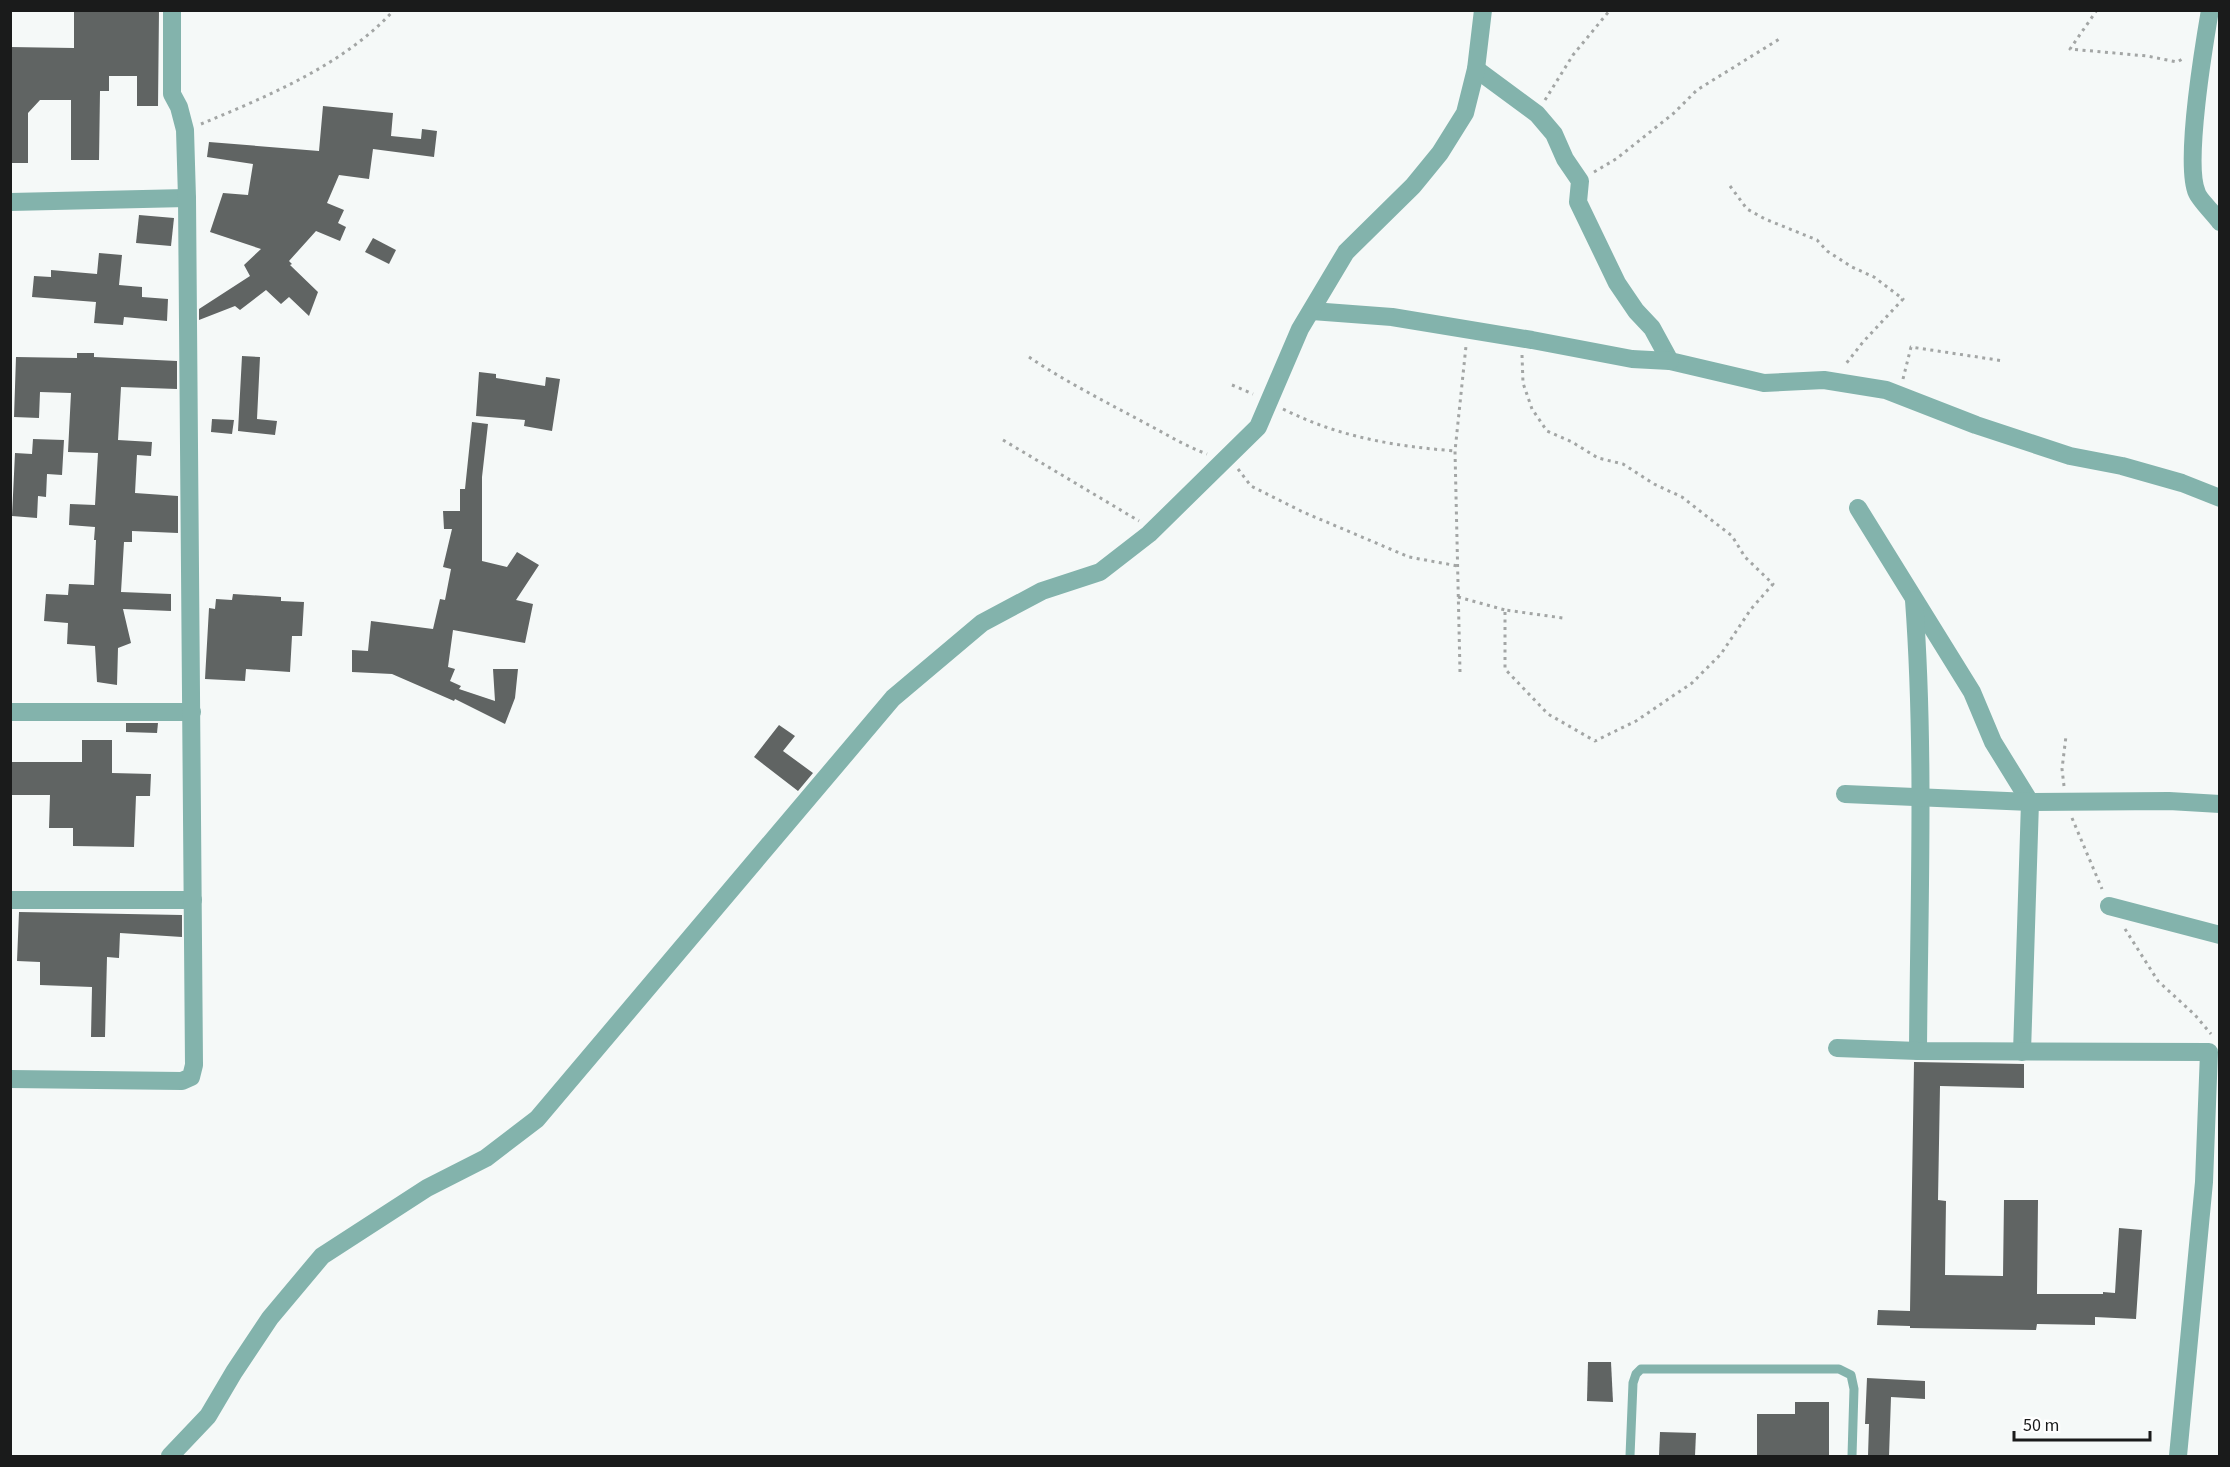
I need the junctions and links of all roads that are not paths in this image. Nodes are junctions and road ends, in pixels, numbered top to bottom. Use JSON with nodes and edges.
{"nodes":[{"id":1,"x":172,"y":10,"type":"edge"},
{"id":2,"x":1483,"y":10,"type":"edge"},
{"id":3,"x":2210,"y":10,"type":"edge"},
{"id":4,"x":2212,"y":45,"type":"edge"},
{"id":5,"x":1476,"y":69,"type":"junction"},
{"id":6,"x":187,"y":198,"type":"junction"},
{"id":7,"x":10,"y":202,"type":"edge"},
{"id":8,"x":2220,"y":222,"type":"edge"},
{"id":9,"x":1312,"y":311,"type":"junction"},
{"id":10,"x":1670,"y":361,"type":"junction"},
{"id":11,"x":2220,"y":498,"type":"edge"},
{"id":12,"x":1858,"y":508,"type":"dead end"},
{"id":13,"x":1914,"y":597,"type":"junction"},
{"id":14,"x":10,"y":712,"type":"edge"},
{"id":15,"x":192,"y":712,"type":"junction"},
{"id":16,"x":1845,"y":794,"type":"dead end"},
{"id":17,"x":1921,"y":798,"type":"junction"},
{"id":18,"x":2030,"y":802,"type":"junction"},
{"id":19,"x":2220,"y":804,"type":"edge"},
{"id":20,"x":10,"y":900,"type":"edge"},
{"id":21,"x":192,"y":900,"type":"junction"},
{"id":22,"x":2109,"y":906,"type":"dead end"},
{"id":23,"x":2220,"y":935,"type":"edge"},
{"id":24,"x":1837,"y":1048,"type":"dead end"},
{"id":25,"x":1918,"y":1051,"type":"junction"},
{"id":26,"x":2022,"y":1052,"type":"junction"},
{"id":27,"x":10,"y":1079,"type":"edge"},
{"id":28,"x":2212,"y":1183,"type":"edge"},
{"id":29,"x":170,"y":1456,"type":"edge"},
{"id":30,"x":1630,"y":1456,"type":"edge"},
{"id":31,"x":1852,"y":1456,"type":"edge"},
{"id":32,"x":2178,"y":1456,"type":"edge"}],
"edges":[{"from":1,"to":6,"type":"street"},
{"from":2,"to":5,"type":"street"},
{"from":3,"to":4,"type":"street"},
{"from":4,"to":8,"type":"street"},
{"from":5,"to":9,"type":"street"},
{"from":5,"to":10,"type":"street"},
{"from":6,"to":7,"type":"street"},
{"from":6,"to":15,"type":"street"},
{"from":9,"to":10,"type":"street"},
{"from":9,"to":29,"type":"street"},
{"from":10,"to":11,"type":"street"},
{"from":12,"to":13,"type":"street"},
{"from":13,"to":17,"type":"street"},
{"from":13,"to":18,"type":"street"},
{"from":14,"to":15,"type":"street"},
{"from":15,"to":21,"type":"street"},
{"from":16,"to":17,"type":"street"},
{"from":17,"to":18,"type":"street"},
{"from":17,"to":25,"type":"street"},
{"from":18,"to":19,"type":"street"},
{"from":18,"to":26,"type":"street"},
{"from":20,"to":21,"type":"street"},
{"from":21,"to":27,"type":"street"},
{"from":22,"to":23,"type":"street"},
{"from":24,"to":25,"type":"street"},
{"from":25,"to":26,"type":"street"},
{"from":26,"to":28,"type":"street"},
{"from":28,"to":32,"type":"street"},
{"from":30,"to":31,"type":"lane"}]}
